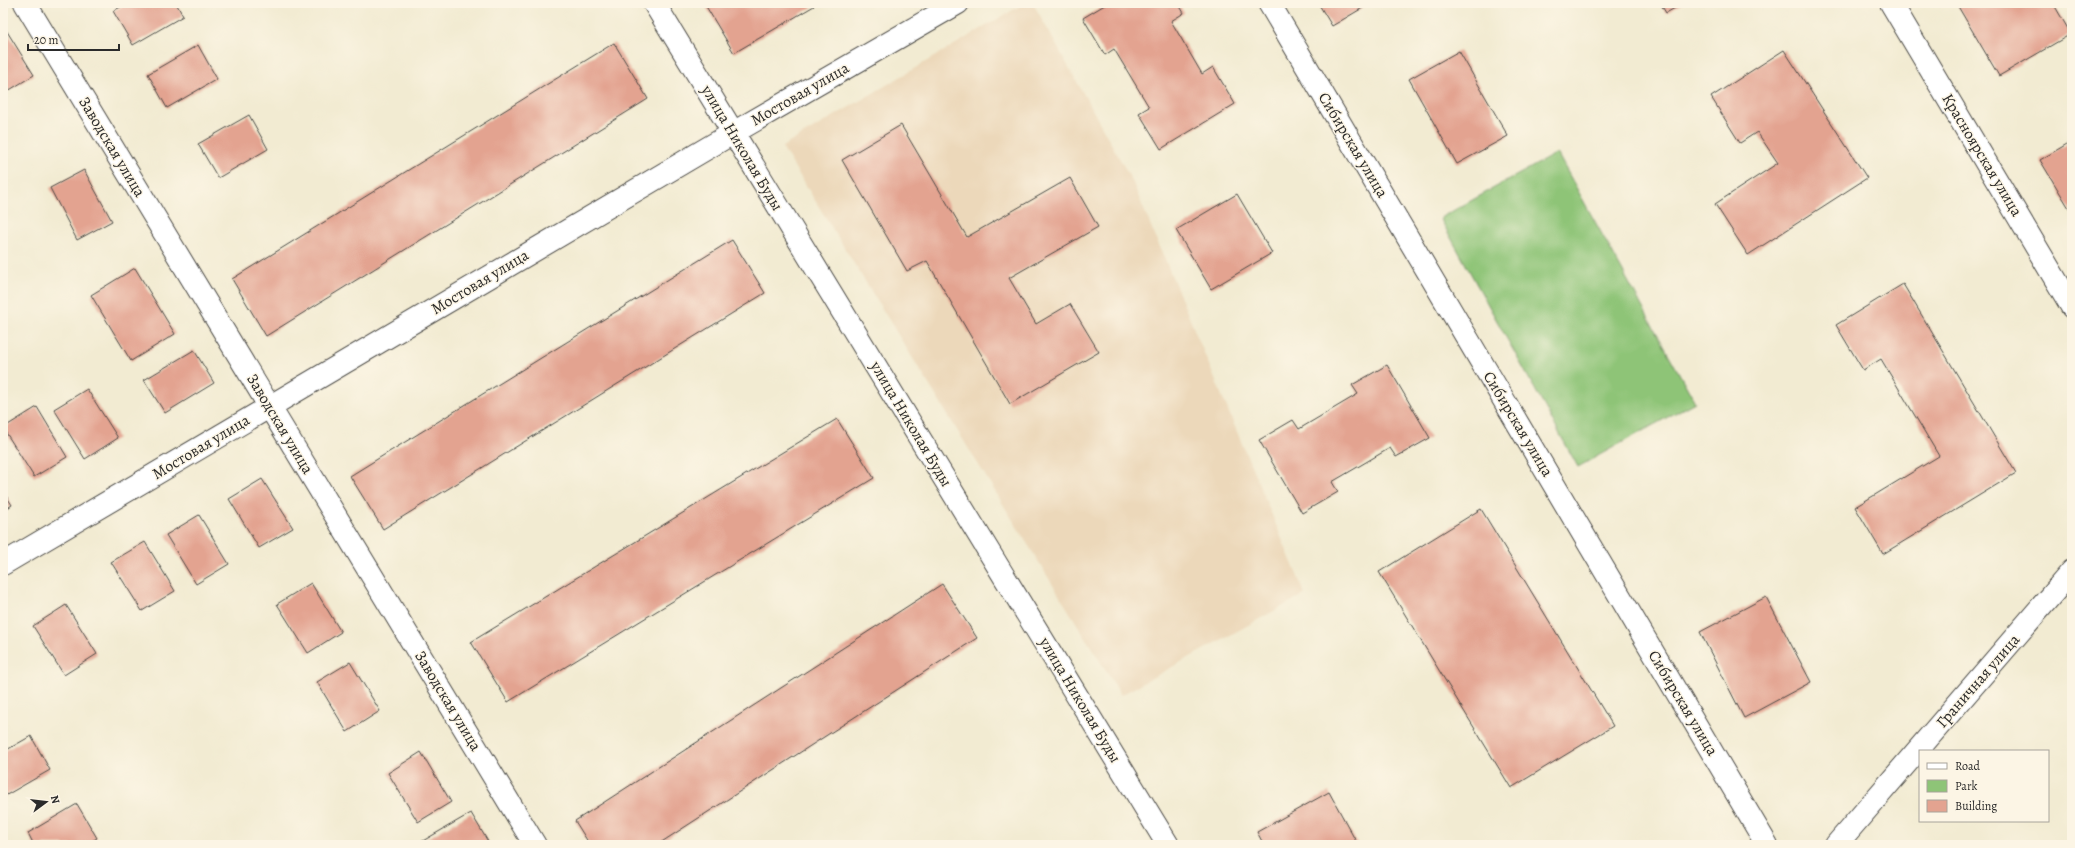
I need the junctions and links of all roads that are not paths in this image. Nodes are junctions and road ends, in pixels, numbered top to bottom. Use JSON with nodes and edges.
{"nodes":[{"id":1,"x":25,"y":3,"type":"edge"},
{"id":2,"x":654,"y":3,"type":"edge"},
{"id":3,"x":958,"y":3,"type":"edge"},
{"id":4,"x":1269,"y":3,"type":"edge"},
{"id":5,"x":1891,"y":3,"type":"edge"},
{"id":6,"x":733,"y":133,"type":"junction"},
{"id":7,"x":2072,"y":307,"type":"edge"},
{"id":8,"x":269,"y":406,"type":"junction"},
{"id":9,"x":3,"y":564,"type":"edge"},
{"id":10,"x":2072,"y":571,"type":"edge"},
{"id":11,"x":535,"y":845,"type":"edge"},
{"id":12,"x":1168,"y":845,"type":"edge"},
{"id":13,"x":1767,"y":845,"type":"edge"},
{"id":14,"x":1836,"y":845,"type":"edge"}],
"edges":[{"from":1,"to":8,"type":"street","name":"Заводская улица"},
{"from":2,"to":6,"type":"street","name":"улица Николая Буды"},
{"from":3,"to":6,"type":"street","name":"Мостовая улица"},
{"from":4,"to":13,"type":"street","name":"Сибирская улица"},
{"from":5,"to":7,"type":"street","name":"Красноярская улица"},
{"from":6,"to":8,"type":"street","name":"Мостовая улица"},
{"from":6,"to":12,"type":"street","name":"улица Николая Буды"},
{"from":8,"to":9,"type":"street","name":"Мостовая улица"},
{"from":8,"to":11,"type":"street","name":"Заводская улица"},
{"from":10,"to":14,"type":"street","name":"Граничная улица"}]}
